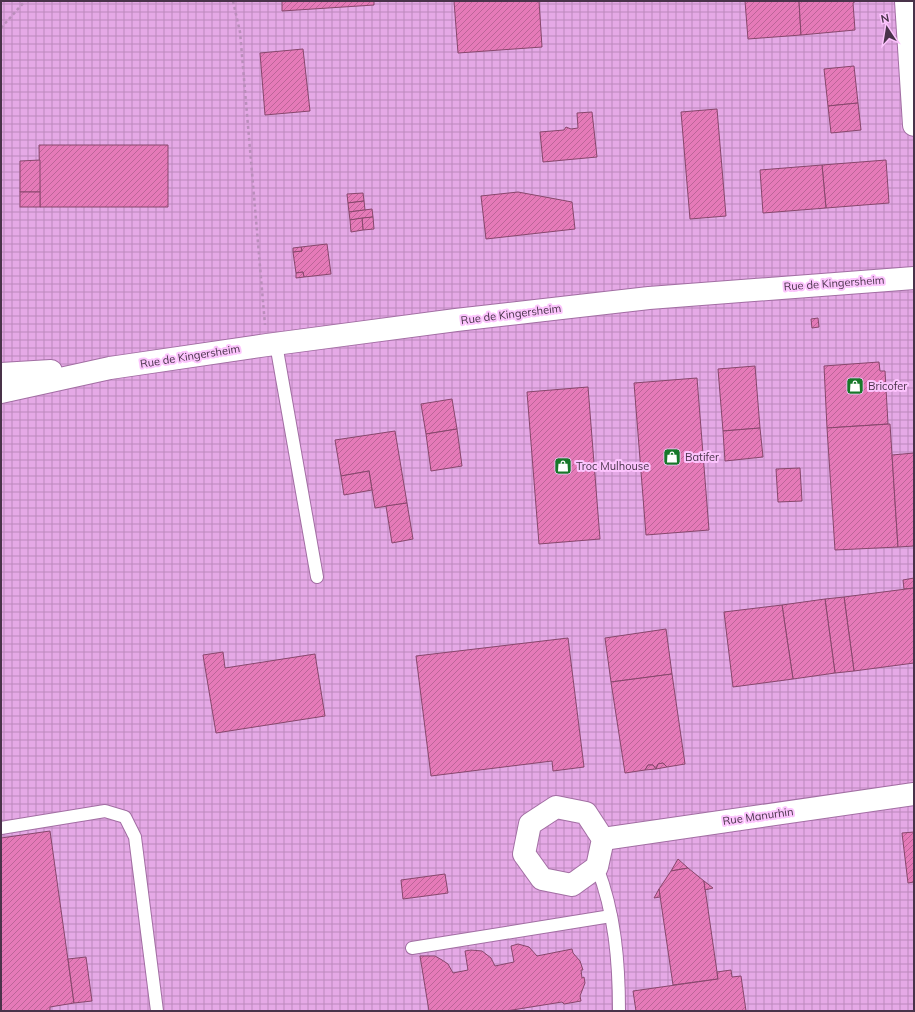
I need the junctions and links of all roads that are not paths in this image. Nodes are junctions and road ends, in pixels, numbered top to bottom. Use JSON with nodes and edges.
{"nodes":[{"id":1,"x":906,"y":1,"type":"edge"},
{"id":2,"x":914,"y":125,"type":"edge"},
{"id":3,"x":914,"y":278,"type":"edge"},
{"id":4,"x":272,"y":344,"type":"junction"},
{"id":5,"x":110,"y":368,"type":"junction"},
{"id":6,"x":1,"y":374,"type":"edge"},
{"id":7,"x":1,"y":392,"type":"edge"},
{"id":8,"x":317,"y":577,"type":"dead end"},
{"id":9,"x":914,"y":794,"type":"edge"},
{"id":10,"x":1,"y":828,"type":"edge"},
{"id":11,"x":603,"y":839,"type":"junction"},
{"id":12,"x":597,"y":867,"type":"junction"},
{"id":13,"x":611,"y":916,"type":"junction"},
{"id":14,"x":412,"y":948,"type":"dead end"},
{"id":15,"x":157,"y":1011,"type":"edge"},
{"id":16,"x":619,"y":1011,"type":"edge"}],
"edges":[{"from":1,"to":2,"type":"main road"},
{"from":3,"to":4,"type":"main road","name":"Rue de Kingersheim"},
{"from":4,"to":5,"type":"main road","name":"Rue de Kingersheim"},
{"from":4,"to":8,"type":"lane"},
{"from":5,"to":6,"type":"main road","name":"Rue de Kingersheim"},
{"from":5,"to":7,"type":"main road","name":"Rue de Kingersheim"},
{"from":9,"to":11,"type":"main road","name":"Rue Manurhin"},
{"from":10,"to":15,"type":"lane"},
{"from":11,"to":12,"type":"main road"},
{"from":11,"to":12,"type":"main road"},
{"from":12,"to":13,"type":"lane"},
{"from":13,"to":14,"type":"lane"},
{"from":13,"to":16,"type":"lane"}]}
